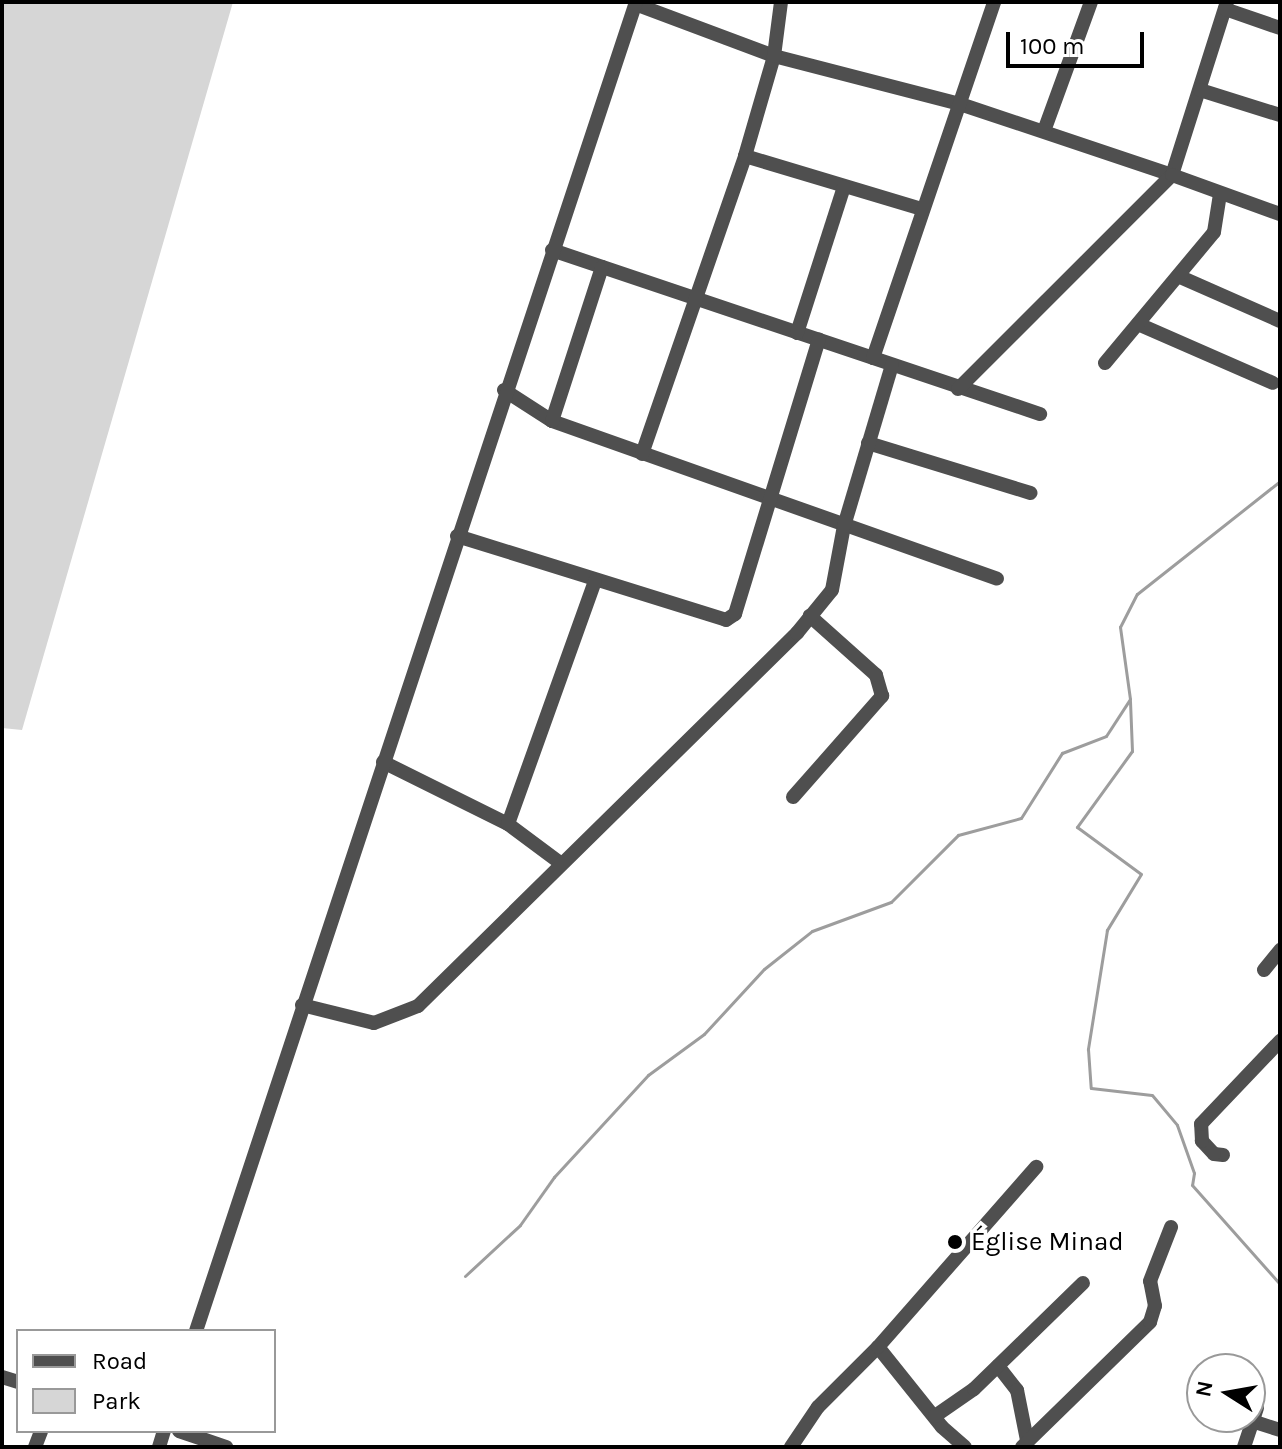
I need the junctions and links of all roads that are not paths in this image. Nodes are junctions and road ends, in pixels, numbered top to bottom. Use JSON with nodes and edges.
{"nodes":[{"id":1,"x":781,"y":2,"type":"edge"},
{"id":2,"x":994,"y":2,"type":"edge"},
{"id":3,"x":1091,"y":2,"type":"edge"},
{"id":4,"x":636,"y":3,"type":"edge"},
{"id":5,"x":1226,"y":6,"type":"edge"},
{"id":6,"x":1280,"y":28,"type":"edge"},
{"id":7,"x":774,"y":56,"type":"junction"},
{"id":8,"x":1200,"y":90,"type":"junction"},
{"id":9,"x":960,"y":104,"type":"junction"},
{"id":10,"x":1280,"y":115,"type":"edge"},
{"id":11,"x":1044,"y":131,"type":"junction"},
{"id":12,"x":745,"y":156,"type":"junction"},
{"id":13,"x":1172,"y":175,"type":"junction"},
{"id":14,"x":844,"y":187,"type":"junction"},
{"id":15,"x":1220,"y":193,"type":"junction"},
{"id":16,"x":922,"y":209,"type":"junction"},
{"id":17,"x":1280,"y":214,"type":"edge"},
{"id":18,"x":552,"y":250,"type":"junction"},
{"id":19,"x":602,"y":267,"type":"junction"},
{"id":20,"x":1178,"y":276,"type":"junction"},
{"id":21,"x":692,"y":298,"type":"junction"},
{"id":22,"x":1280,"y":321,"type":"edge"},
{"id":23,"x":1138,"y":324,"type":"junction"},
{"id":24,"x":797,"y":333,"type":"junction"},
{"id":25,"x":819,"y":340,"type":"junction"},
{"id":26,"x":873,"y":358,"type":"junction"},
{"id":27,"x":1105,"y":363,"type":"dead end"},
{"id":28,"x":892,"y":365,"type":"junction"},
{"id":29,"x":1273,"y":383,"type":"dead end"},
{"id":30,"x":958,"y":389,"type":"junction"},
{"id":31,"x":504,"y":390,"type":"junction"},
{"id":32,"x":1040,"y":414,"type":"dead end"},
{"id":33,"x":552,"y":421,"type":"junction"},
{"id":34,"x":868,"y":443,"type":"junction"},
{"id":35,"x":642,"y":454,"type":"junction"},
{"id":36,"x":1031,"y":493,"type":"dead end"},
{"id":37,"x":769,"y":500,"type":"junction"},
{"id":38,"x":844,"y":526,"type":"junction"},
{"id":39,"x":457,"y":536,"type":"junction"},
{"id":40,"x":997,"y":579,"type":"dead end"},
{"id":41,"x":595,"y":581,"type":"junction"},
{"id":42,"x":810,"y":616,"type":"junction"},
{"id":43,"x":383,"y":762,"type":"junction"},
{"id":44,"x":793,"y":797,"type":"dead end"},
{"id":45,"x":508,"y":824,"type":"junction"},
{"id":46,"x":559,"y":862,"type":"junction"},
{"id":47,"x":1280,"y":950,"type":"edge"},
{"id":48,"x":1264,"y":970,"type":"dead end"},
{"id":49,"x":302,"y":1005,"type":"junction"},
{"id":50,"x":1280,"y":1041,"type":"edge"},
{"id":51,"x":1223,"y":1155,"type":"dead end"},
{"id":52,"x":1036,"y":1167,"type":"dead end"},
{"id":53,"x":1171,"y":1227,"type":"dead end"},
{"id":54,"x":1083,"y":1283,"type":"dead end"},
{"id":55,"x":197,"y":1329,"type":"edge"},
{"id":56,"x":878,"y":1347,"type":"junction"},
{"id":57,"x":998,"y":1366,"type":"junction"},
{"id":58,"x":935,"y":1416,"type":"junction"},
{"id":59,"x":1280,"y":1430,"type":"edge"},
{"id":60,"x":185,"y":1433,"type":"edge"},
{"id":61,"x":1024,"y":1444,"type":"edge"},
{"id":62,"x":226,"y":1447,"type":"edge"},
{"id":63,"x":791,"y":1447,"type":"edge"},
{"id":64,"x":965,"y":1447,"type":"edge"},
{"id":65,"x":1244,"y":1447,"type":"edge"}],
"edges":[{"from":1,"to":7,"type":"street"},
{"from":2,"to":9,"type":"street"},
{"from":3,"to":11,"type":"street"},
{"from":4,"to":7,"type":"street"},
{"from":4,"to":18,"type":"street"},
{"from":5,"to":6,"type":"street"},
{"from":5,"to":8,"type":"street"},
{"from":7,"to":9,"type":"street"},
{"from":7,"to":12,"type":"street"},
{"from":8,"to":10,"type":"street"},
{"from":8,"to":13,"type":"street"},
{"from":9,"to":11,"type":"street"},
{"from":9,"to":16,"type":"street"},
{"from":11,"to":13,"type":"street"},
{"from":12,"to":14,"type":"street"},
{"from":12,"to":21,"type":"street"},
{"from":13,"to":15,"type":"street"},
{"from":13,"to":30,"type":"street"},
{"from":14,"to":16,"type":"street"},
{"from":14,"to":24,"type":"street"},
{"from":15,"to":17,"type":"street"},
{"from":15,"to":20,"type":"street"},
{"from":16,"to":26,"type":"street"},
{"from":18,"to":19,"type":"street"},
{"from":18,"to":31,"type":"street"},
{"from":19,"to":21,"type":"street"},
{"from":19,"to":33,"type":"street"},
{"from":20,"to":22,"type":"street"},
{"from":20,"to":23,"type":"street"},
{"from":21,"to":24,"type":"street"},
{"from":21,"to":35,"type":"street"},
{"from":23,"to":27,"type":"street"},
{"from":23,"to":29,"type":"street"},
{"from":24,"to":25,"type":"street"},
{"from":25,"to":26,"type":"street"},
{"from":25,"to":37,"type":"street"},
{"from":26,"to":28,"type":"street"},
{"from":28,"to":30,"type":"street"},
{"from":28,"to":34,"type":"street"},
{"from":30,"to":32,"type":"street"},
{"from":31,"to":33,"type":"street"},
{"from":31,"to":39,"type":"street"},
{"from":33,"to":35,"type":"street"},
{"from":34,"to":36,"type":"street"},
{"from":34,"to":38,"type":"street"},
{"from":35,"to":37,"type":"street"},
{"from":37,"to":38,"type":"street"},
{"from":37,"to":41,"type":"street"},
{"from":38,"to":40,"type":"street"},
{"from":38,"to":42,"type":"street"},
{"from":39,"to":41,"type":"street"},
{"from":39,"to":43,"type":"street"},
{"from":41,"to":45,"type":"street"},
{"from":42,"to":44,"type":"street"},
{"from":42,"to":46,"type":"street"},
{"from":43,"to":45,"type":"street"},
{"from":43,"to":49,"type":"street"},
{"from":45,"to":46,"type":"street"},
{"from":46,"to":49,"type":"street"},
{"from":47,"to":48,"type":"street"},
{"from":49,"to":55,"type":"street"},
{"from":50,"to":51,"type":"street"},
{"from":52,"to":56,"type":"street"},
{"from":53,"to":61,"type":"street"},
{"from":54,"to":57,"type":"street"},
{"from":56,"to":58,"type":"street"},
{"from":56,"to":63,"type":"street"},
{"from":57,"to":58,"type":"street"},
{"from":57,"to":61,"type":"street"},
{"from":58,"to":64,"type":"street"},
{"from":59,"to":65,"type":"street"},
{"from":60,"to":62,"type":"street"}]}
